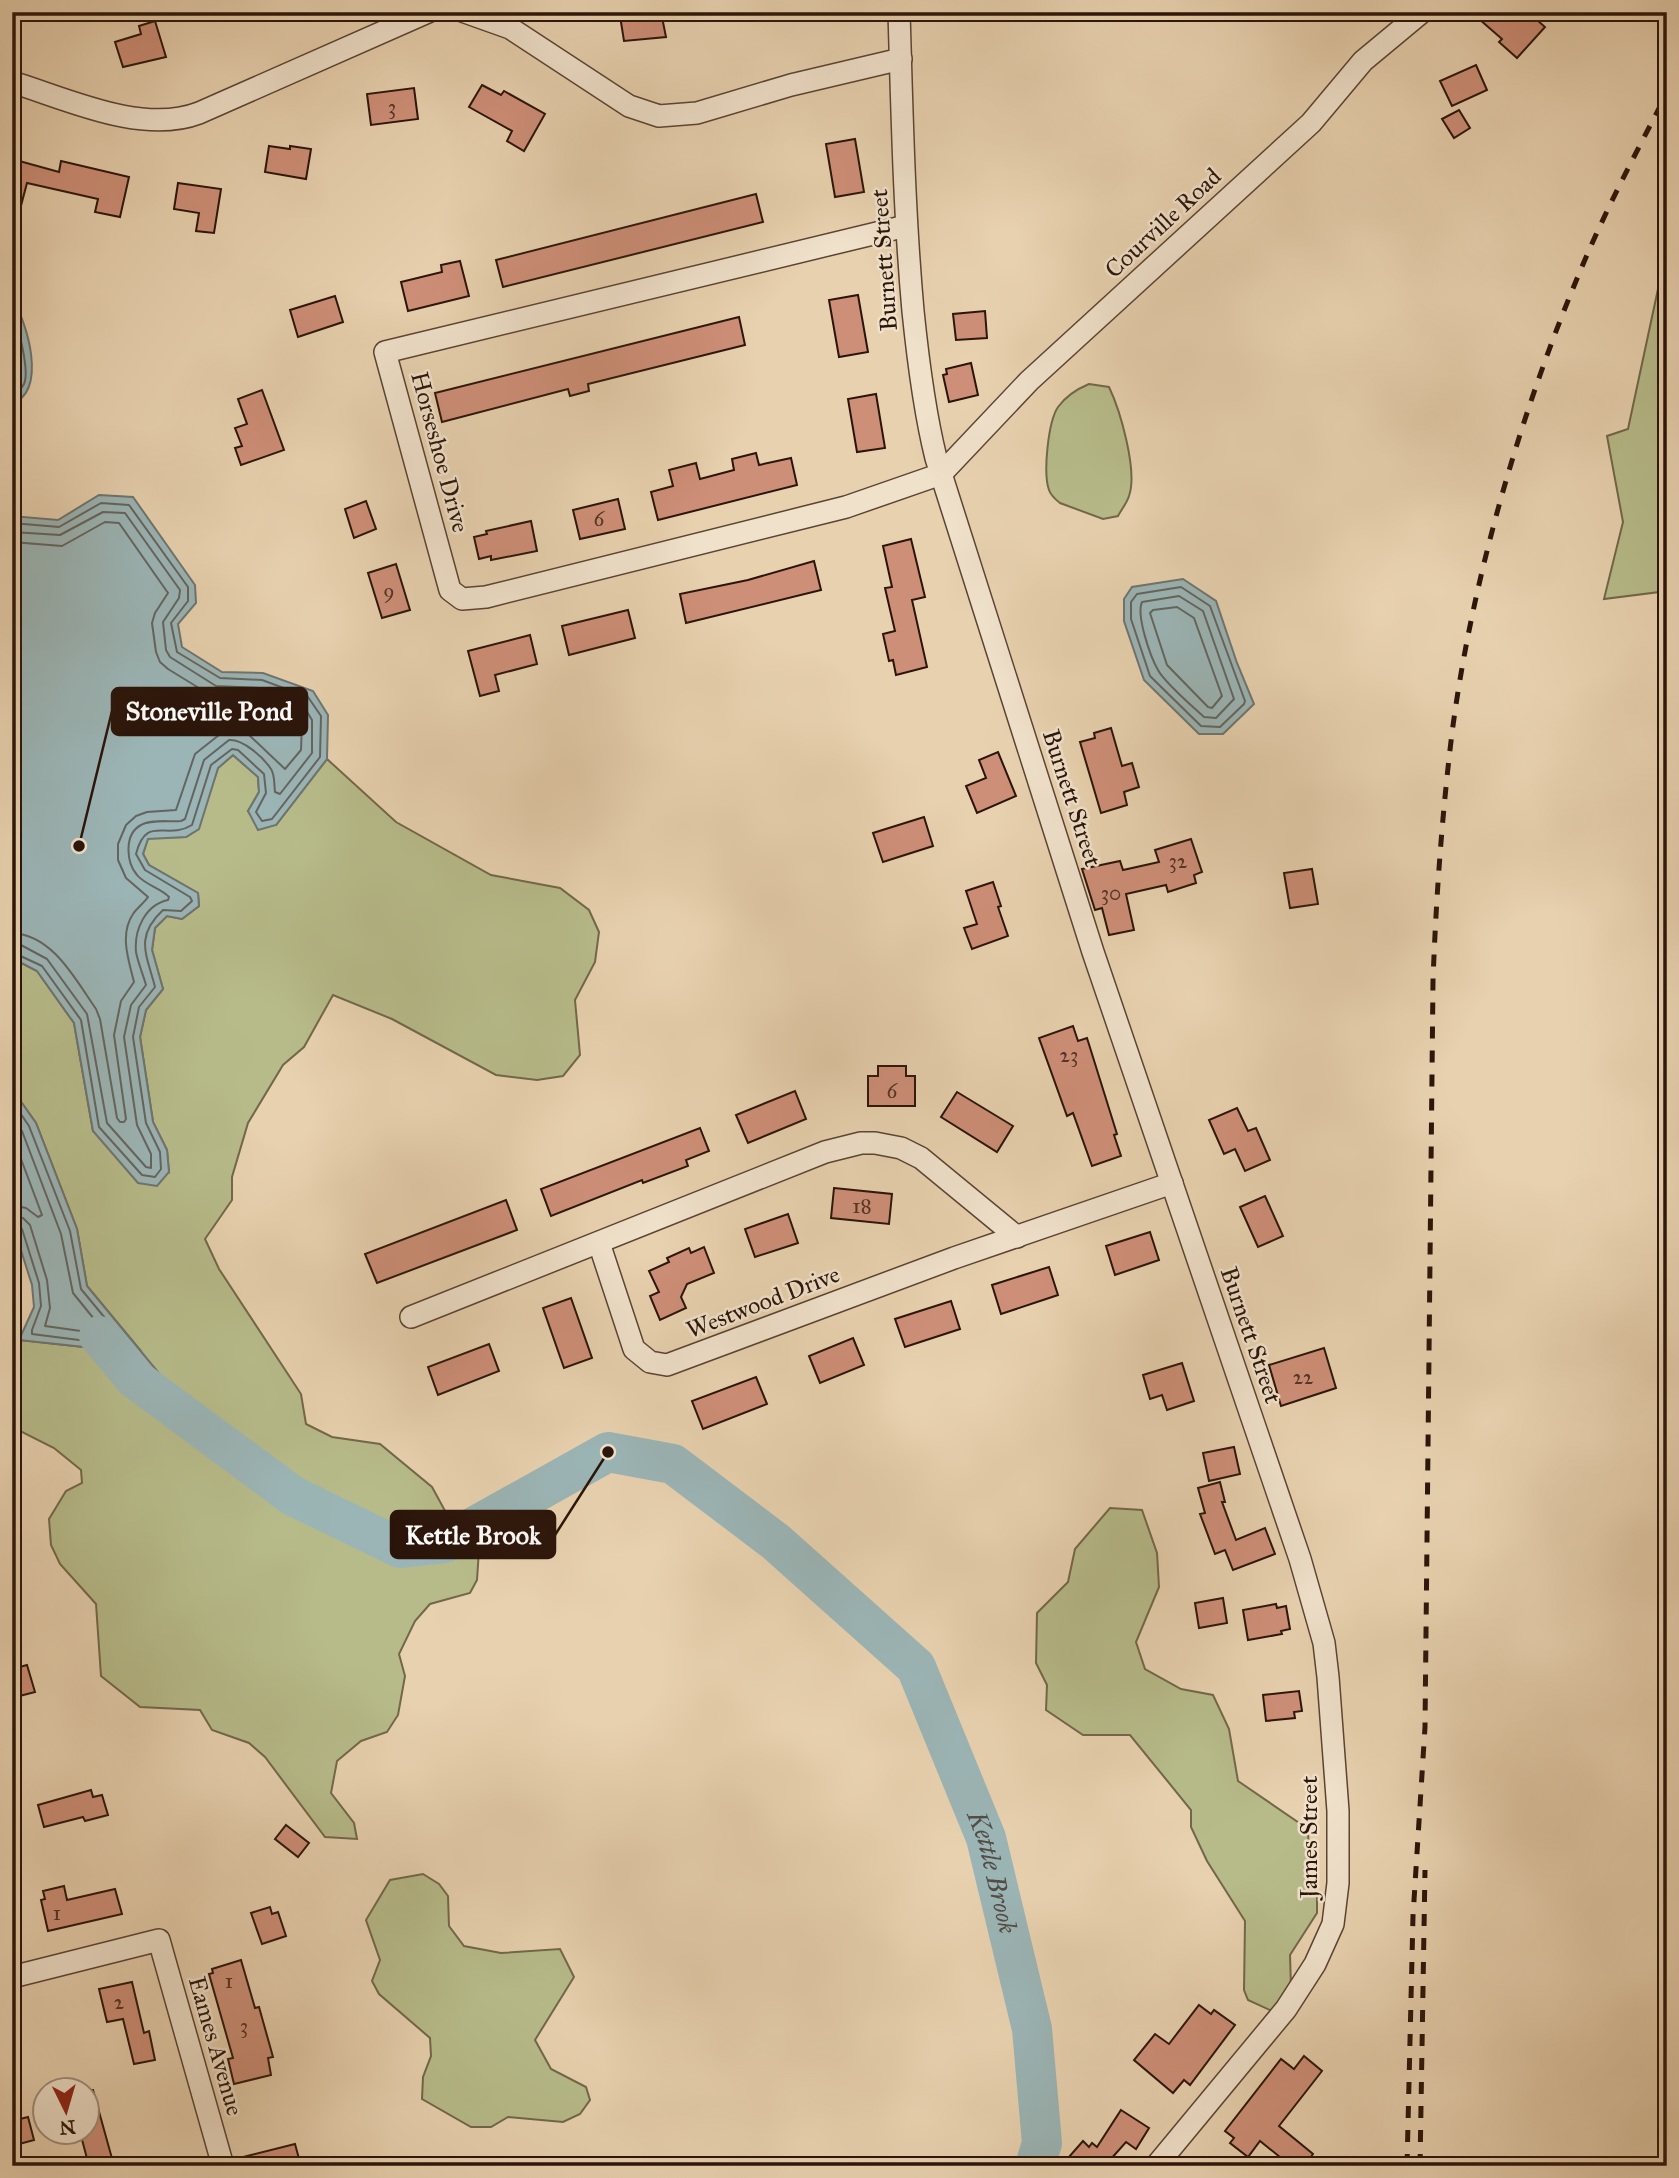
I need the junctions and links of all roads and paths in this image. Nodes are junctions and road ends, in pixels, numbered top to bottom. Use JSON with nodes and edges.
{"nodes":[{"id":1,"x":428,"y":12,"type":"edge"},
{"id":2,"x":465,"y":12,"type":"edge"},
{"id":3,"x":899,"y":12,"type":"edge"},
{"id":4,"x":1422,"y":12,"type":"edge"},
{"id":5,"x":901,"y":59,"type":"junction"},
{"id":6,"x":12,"y":82,"type":"edge"},
{"id":7,"x":906,"y":226,"type":"junction"},
{"id":8,"x":940,"y":474,"type":"junction"},
{"id":9,"x":1172,"y":1183,"type":"junction"},
{"id":10,"x":1017,"y":1237,"type":"junction"},
{"id":11,"x":599,"y":1243,"type":"junction"},
{"id":12,"x":411,"y":1317,"type":"dead end"},
{"id":13,"x":1306,"y":1577,"type":"joint"},
{"id":14,"x":12,"y":1978,"type":"edge"},
{"id":15,"x":223,"y":2166,"type":"edge"},
{"id":16,"x":1156,"y":2166,"type":"edge"}],
"edges":[{"from":1,"to":6,"type":"street"},
{"from":2,"to":5,"type":"street"},
{"from":3,"to":5,"type":"street","name":"Burnett Street"},
{"from":4,"to":8,"type":"street","name":"Courville Road"},
{"from":5,"to":7,"type":"street","name":"Burnett Street"},
{"from":7,"to":8,"type":"street","name":"Burnett Street"},
{"from":7,"to":8,"type":"street","name":"Horseshoe Drive"},
{"from":8,"to":9,"type":"street","name":"Burnett Street"},
{"from":9,"to":10,"type":"street","name":"Westwood Drive"},
{"from":9,"to":13,"type":"street","name":"Burnett Street"},
{"from":10,"to":11,"type":"street"},
{"from":10,"to":11,"type":"street","name":"Westwood Drive"},
{"from":11,"to":12,"type":"street"},
{"from":13,"to":16,"type":"street","name":"James Street"},
{"from":14,"to":15,"type":"street","name":"Eames Avenue"}]}
